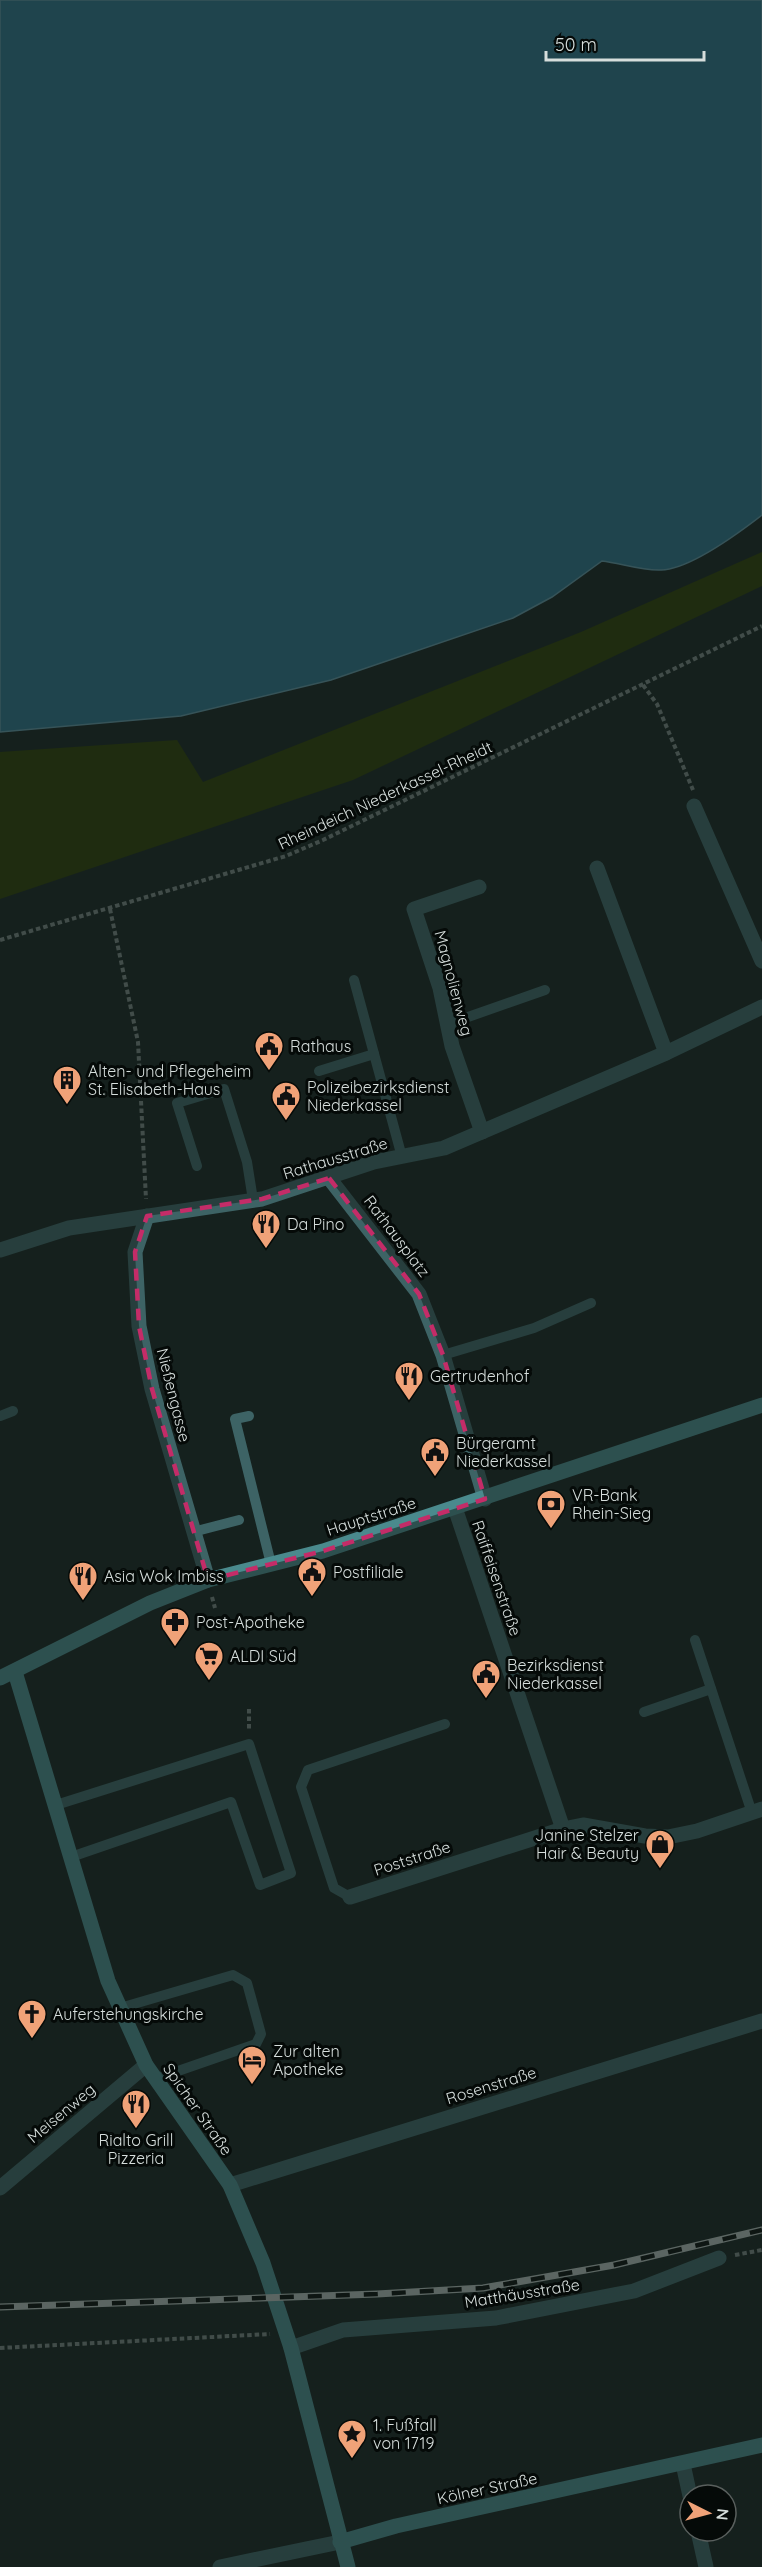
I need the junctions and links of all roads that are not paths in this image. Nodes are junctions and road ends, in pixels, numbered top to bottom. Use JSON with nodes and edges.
{"nodes":[{"id":1,"x":694,"y":806,"type":"road end"},
{"id":2,"x":597,"y":868,"type":"dead end"},
{"id":3,"x":479,"y":887,"type":"dead end"},
{"id":4,"x":762,"y":961,"type":"edge"},
{"id":5,"x":354,"y":980,"type":"dead end"},
{"id":6,"x":545,"y":990,"type":"dead end"},
{"id":7,"x":762,"y":1007,"type":"edge"},
{"id":8,"x":448,"y":1024,"type":"junction"},
{"id":9,"x":666,"y":1053,"type":"junction"},
{"id":10,"x":374,"y":1054,"type":"junction"},
{"id":11,"x":319,"y":1071,"type":"dead end"},
{"id":12,"x":482,"y":1132,"type":"junction"},
{"id":13,"x":402,"y":1157,"type":"junction"},
{"id":14,"x":197,"y":1166,"type":"dead end"},
{"id":15,"x":329,"y":1178,"type":"junction"},
{"id":16,"x":253,"y":1200,"type":"junction"},
{"id":17,"x":147,"y":1216,"type":"junction"},
{"id":18,"x":0,"y":1250,"type":"edge"},
{"id":19,"x":591,"y":1303,"type":"dead end"},
{"id":20,"x":443,"y":1355,"type":"junction"},
{"id":21,"x":762,"y":1405,"type":"edge"},
{"id":22,"x":13,"y":1411,"type":"dead end"},
{"id":23,"x":0,"y":1416,"type":"edge"},
{"id":24,"x":249,"y":1416,"type":"dead end"},
{"id":25,"x":485,"y":1499,"type":"junction"},
{"id":26,"x":455,"y":1508,"type":"junction"},
{"id":27,"x":239,"y":1520,"type":"dead end"},
{"id":28,"x":194,"y":1532,"type":"junction"},
{"id":29,"x":271,"y":1564,"type":"junction"},
{"id":30,"x":208,"y":1580,"type":"junction"},
{"id":31,"x":695,"y":1640,"type":"dead end"},
{"id":32,"x":15,"y":1672,"type":"junction"},
{"id":33,"x":0,"y":1678,"type":"edge"},
{"id":34,"x":711,"y":1689,"type":"junction"},
{"id":35,"x":644,"y":1712,"type":"dead end"},
{"id":36,"x":445,"y":1724,"type":"dead end"},
{"id":37,"x":56,"y":1805,"type":"junction"},
{"id":38,"x":757,"y":1811,"type":"edge"},
{"id":39,"x":563,"y":1829,"type":"junction"},
{"id":40,"x":71,"y":1857,"type":"junction"},
{"id":41,"x":350,"y":1897,"type":"joint"},
{"id":42,"x":120,"y":2008,"type":"junction"},
{"id":43,"x":762,"y":2021,"type":"edge"},
{"id":44,"x":146,"y":2065,"type":"junction"},
{"id":45,"x":155,"y":2079,"type":"junction"},
{"id":46,"x":230,"y":2185,"type":"junction"},
{"id":47,"x":0,"y":2187,"type":"edge"},
{"id":48,"x":719,"y":2258,"type":"road end"},
{"id":49,"x":291,"y":2348,"type":"junction"},
{"id":50,"x":762,"y":2445,"type":"edge"},
{"id":51,"x":683,"y":2464,"type":"junction"},
{"id":52,"x":687,"y":2483,"type":"edge"},
{"id":53,"x":340,"y":2542,"type":"junction"},
{"id":54,"x":701,"y":2543,"type":"edge"},
{"id":55,"x":220,"y":2567,"type":"edge"},
{"id":56,"x":348,"y":2567,"type":"edge"},
{"id":57,"x":706,"y":2567,"type":"edge"}],
"edges":[{"from":1,"to":4,"type":"street"},
{"from":2,"to":9,"type":"street"},
{"from":3,"to":8,"type":"street","name":"Magnolienweg"},
{"from":5,"to":10,"type":"lane"},
{"from":6,"to":8,"type":"lane"},
{"from":7,"to":9,"type":"street","name":"Rathausstraße"},
{"from":8,"to":12,"type":"street","name":"Magnolienweg"},
{"from":9,"to":12,"type":"street","name":"Rathausstraße"},
{"from":10,"to":11,"type":"lane"},
{"from":10,"to":13,"type":"lane"},
{"from":12,"to":13,"type":"street","name":"Rathausstraße"},
{"from":13,"to":15,"type":"street","name":"Rathausstraße"},
{"from":14,"to":16,"type":"lane"},
{"from":15,"to":16,"type":"street","name":"Rathausstraße"},
{"from":15,"to":20,"type":"street","name":"Rathausplatz"},
{"from":16,"to":17,"type":"street","name":"Rathausstraße"},
{"from":17,"to":18,"type":"street","name":"Rathausstraße"},
{"from":17,"to":28,"type":"street","name":"Nießengasse"},
{"from":19,"to":20,"type":"lane"},
{"from":20,"to":25,"type":"street","name":"Rathausplatz"},
{"from":21,"to":25,"type":"street","name":"Hauptstraße"},
{"from":22,"to":23,"type":"lane"},
{"from":24,"to":29,"type":"lane"},
{"from":25,"to":26,"type":"street","name":"Hauptstraße"},
{"from":26,"to":29,"type":"street","name":"Hauptstraße"},
{"from":26,"to":39,"type":"street","name":"Raiffeisenstraße"},
{"from":27,"to":28,"type":"lane"},
{"from":28,"to":30,"type":"street","name":"Nießengasse"},
{"from":29,"to":30,"type":"street","name":"Hauptstraße"},
{"from":30,"to":32,"type":"street","name":"Hauptstraße"},
{"from":31,"to":34,"type":"lane"},
{"from":32,"to":33,"type":"street","name":"Hauptstraße"},
{"from":32,"to":37,"type":"street","name":"Spicher Straße"},
{"from":34,"to":35,"type":"lane"},
{"from":34,"to":38,"type":"lane"},
{"from":36,"to":41,"type":"lane","name":"Poststraße"},
{"from":37,"to":40,"type":"street","name":"Spicher Straße"},
{"from":37,"to":40,"type":"lane"},
{"from":38,"to":39,"type":"street","name":"Poststraße"},
{"from":39,"to":41,"type":"street","name":"Poststraße"},
{"from":40,"to":42,"type":"street","name":"Spicher Straße"},
{"from":42,"to":44,"type":"street","name":"Spicher Straße"},
{"from":42,"to":45,"type":"lane"},
{"from":43,"to":46,"type":"street","name":"Rosenstraße"},
{"from":44,"to":45,"type":"street","name":"Spicher Straße"},
{"from":44,"to":47,"type":"street","name":"Meisenweg"},
{"from":45,"to":46,"type":"street","name":"Spicher Straße"},
{"from":46,"to":49,"type":"street","name":"Spicher Straße"},
{"from":48,"to":49,"type":"street","name":"Matthäusstraße"},
{"from":49,"to":53,"type":"street","name":"Spicher Straße"},
{"from":50,"to":51,"type":"street","name":"Kölner Straße"},
{"from":51,"to":52,"type":"street"},
{"from":51,"to":53,"type":"street","name":"Kölner Straße"},
{"from":53,"to":55,"type":"street","name":"Kölner Straße"},
{"from":53,"to":56,"type":"street","name":"Spicher Straße"},
{"from":54,"to":57,"type":"street"}]}
